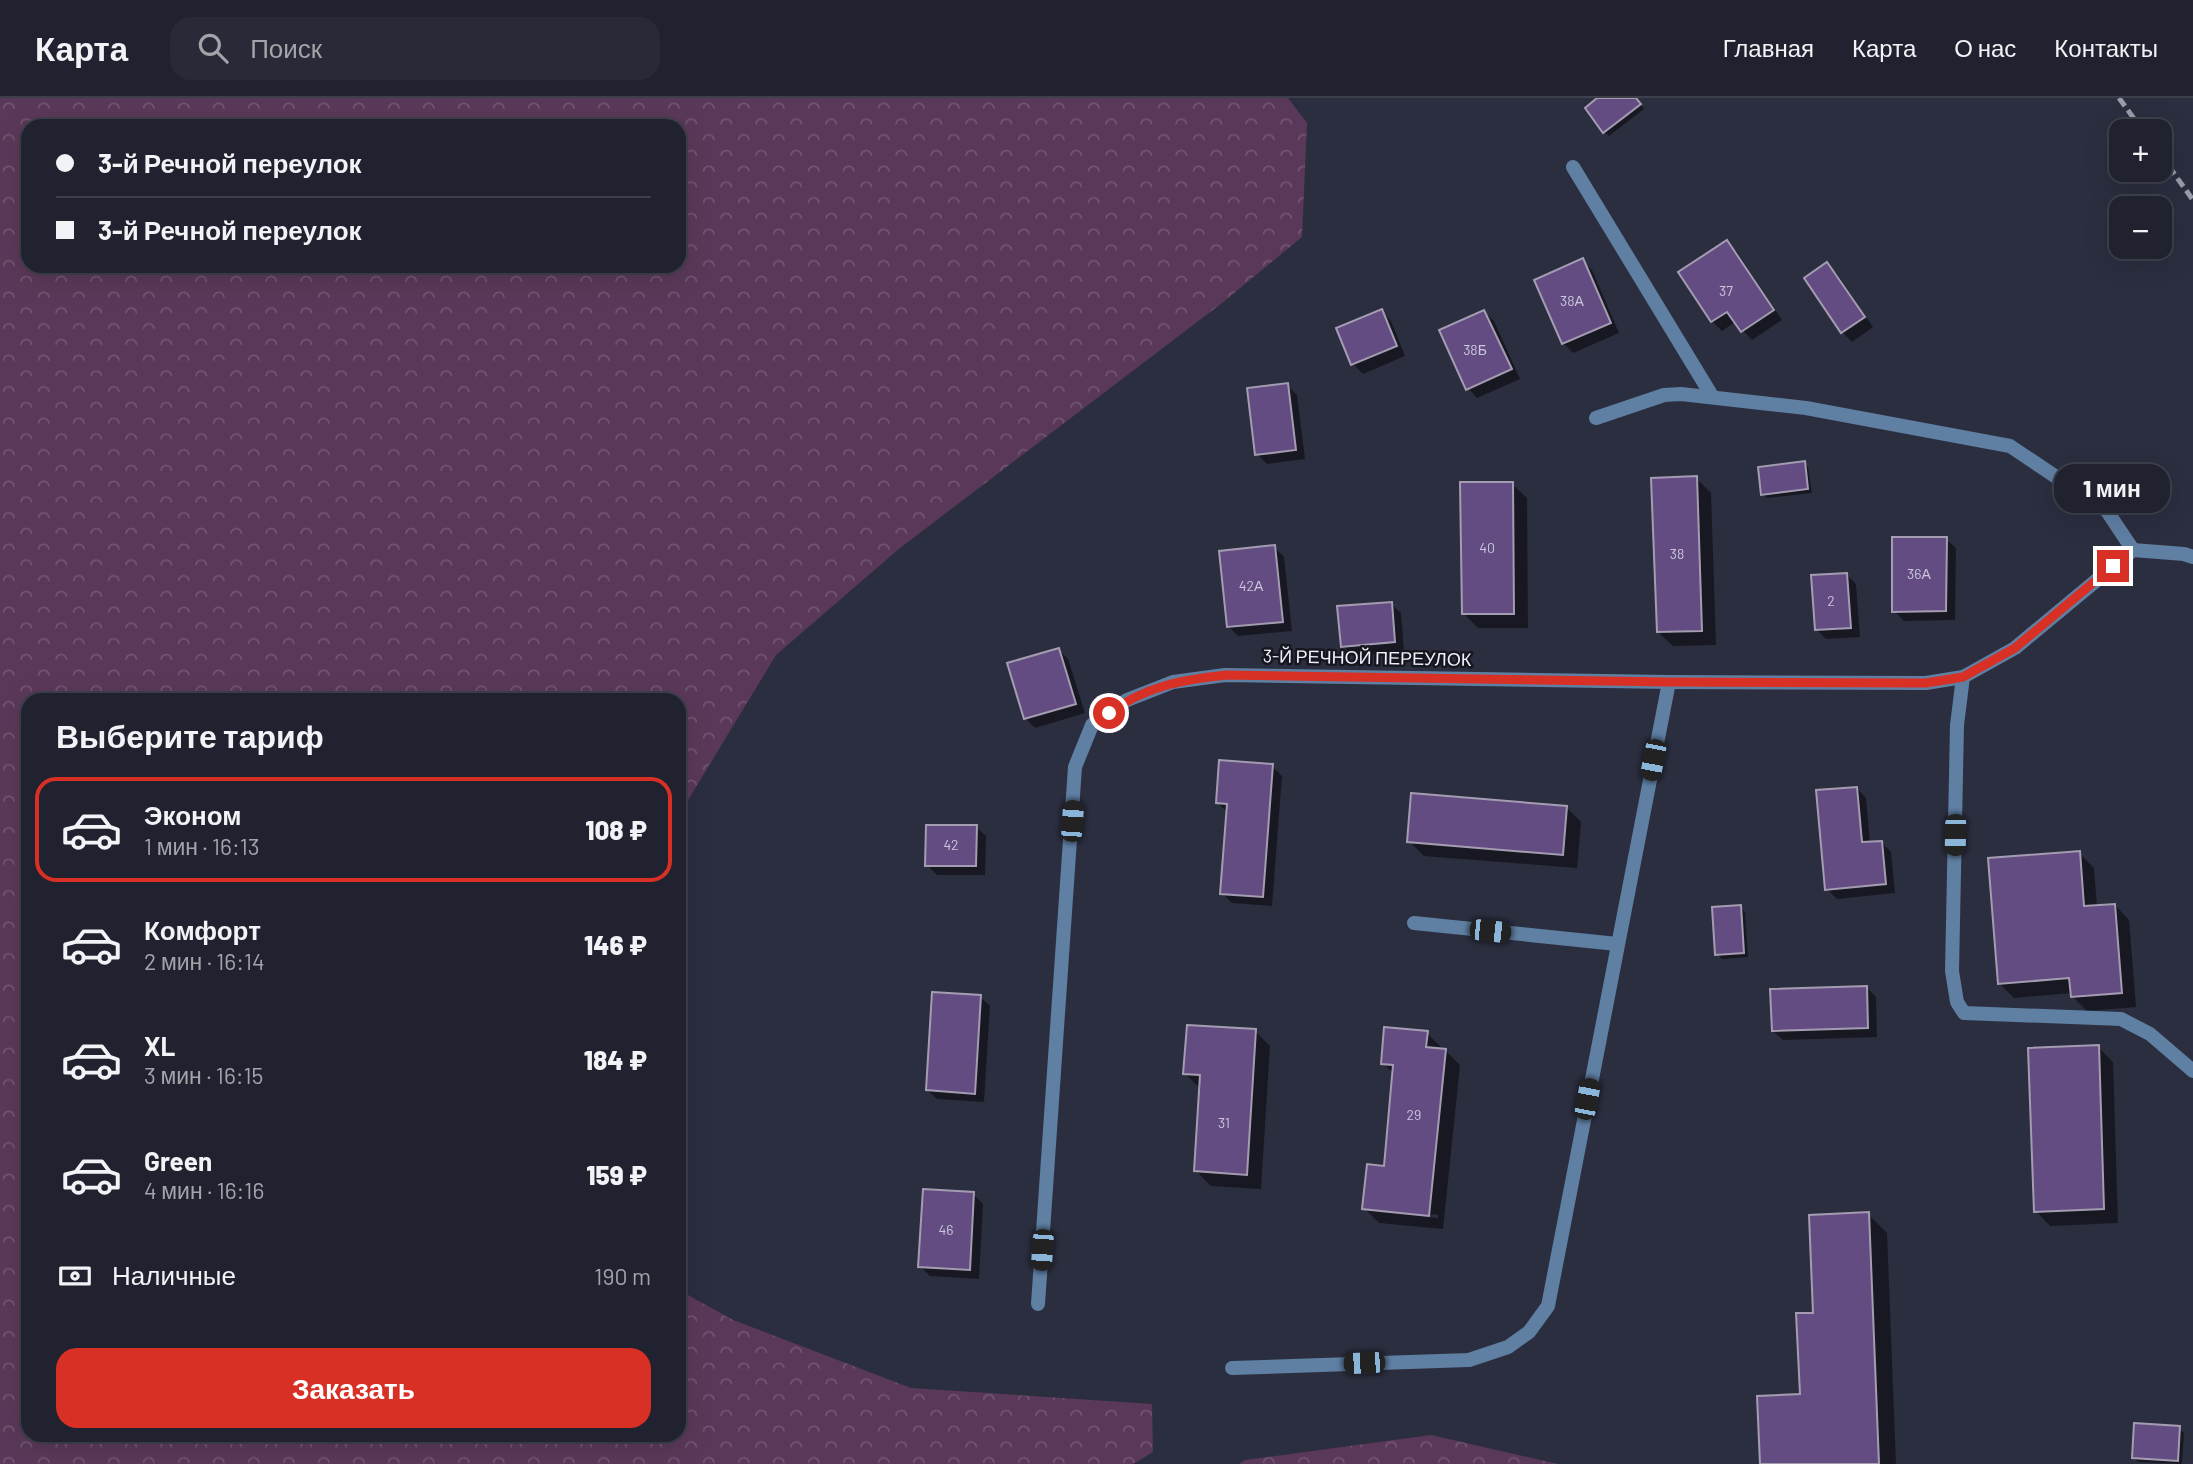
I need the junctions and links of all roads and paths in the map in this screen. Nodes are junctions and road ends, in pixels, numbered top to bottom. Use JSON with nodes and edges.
{"nodes":[{"id":1,"x":1573,"y":167,"type":"dead end"},
{"id":2,"x":1713,"y":396,"type":"junction"},
{"id":3,"x":1596,"y":418,"type":"dead end"},
{"id":4,"x":2133,"y":550,"type":"junction"},
{"id":5,"x":2193,"y":557,"type":"edge"},
{"id":6,"x":1963,"y":677,"type":"junction"},
{"id":7,"x":1669,"y":682,"type":"junction"},
{"id":8,"x":1414,"y":923,"type":"dead end"},
{"id":9,"x":1617,"y":944,"type":"junction"},
{"id":10,"x":2193,"y":1071,"type":"edge"},
{"id":11,"x":1038,"y":1304,"type":"dead end"},
{"id":12,"x":1232,"y":1368,"type":"dead end"}],
"edges":[{"from":1,"to":2,"type":"street"},
{"from":2,"to":3,"type":"street"},
{"from":2,"to":4,"type":"street"},
{"from":4,"to":5,"type":"street"},
{"from":4,"to":6,"type":"street","name":"3-Й РЕЧНОЙ ПЕРЕУЛОК"},
{"from":6,"to":7,"type":"street","name":"3-Й РЕЧНОЙ ПЕРЕУЛОК"},
{"from":6,"to":10,"type":"street"},
{"from":7,"to":9,"type":"street"},
{"from":7,"to":11,"type":"street","name":"3-Й РЕЧНОЙ ПЕРЕУЛОК"},
{"from":8,"to":9,"type":"street"},
{"from":9,"to":12,"type":"street"}]}
